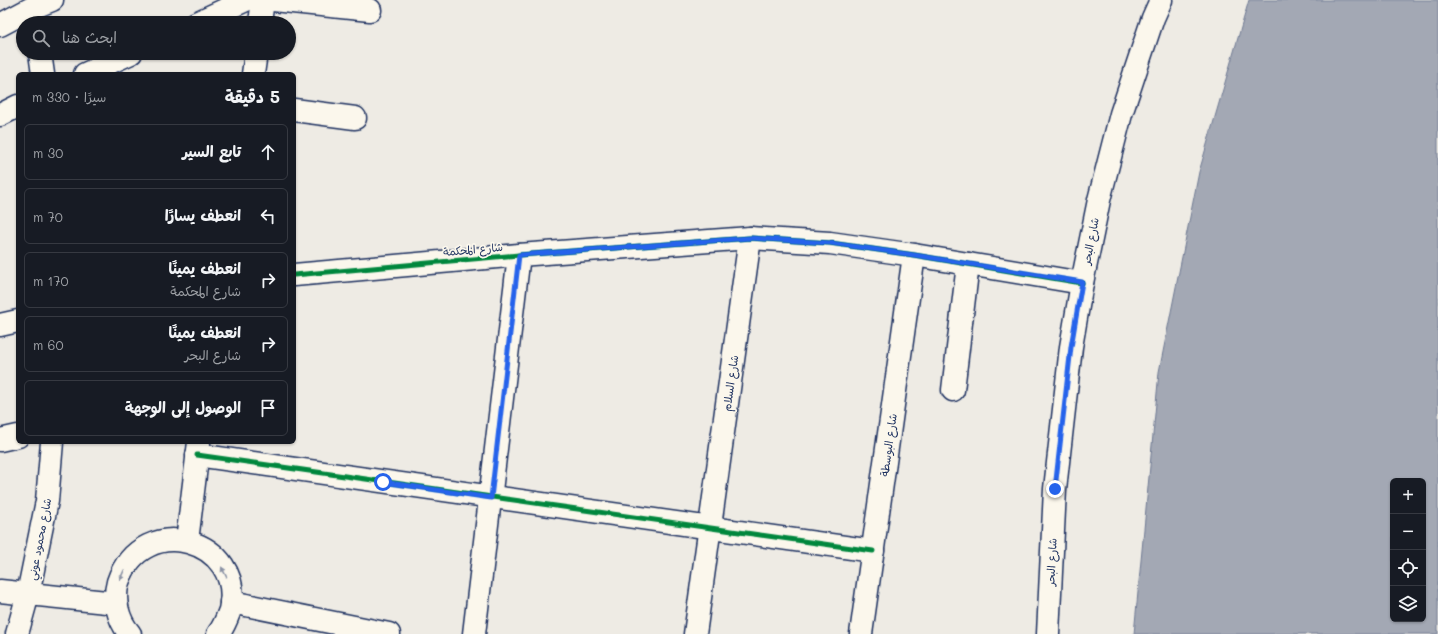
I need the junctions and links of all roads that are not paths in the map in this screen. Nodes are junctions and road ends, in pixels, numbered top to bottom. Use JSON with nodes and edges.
{"nodes":[{"id":1,"x":52,"y":0,"type":"edge"},
{"id":2,"x":246,"y":0,"type":"edge"},
{"id":3,"x":263,"y":0,"type":"edge"},
{"id":4,"x":273,"y":0,"type":"edge"},
{"id":5,"x":1161,"y":0,"type":"edge"},
{"id":6,"x":32,"y":10,"type":"edge"},
{"id":7,"x":370,"y":10,"type":"dead end"},
{"id":8,"x":18,"y":16,"type":"edge"},
{"id":9,"x":211,"y":16,"type":"edge"},
{"id":10,"x":261,"y":16,"type":"edge"},
{"id":11,"x":16,"y":17,"type":"edge"},
{"id":12,"x":0,"y":24,"type":"edge"},
{"id":13,"x":41,"y":60,"type":"edge"},
{"id":14,"x":116,"y":60,"type":"edge"},
{"id":15,"x":255,"y":60,"type":"edge"},
{"id":16,"x":43,"y":72,"type":"edge"},
{"id":17,"x":89,"y":72,"type":"edge"},
{"id":18,"x":253,"y":72,"type":"edge"},
{"id":19,"x":16,"y":107,"type":"edge"},
{"id":20,"x":296,"y":110,"type":"edge"},
{"id":21,"x":0,"y":115,"type":"edge"},
{"id":22,"x":355,"y":118,"type":"dead end"},
{"id":23,"x":750,"y":238,"type":"junction"},
{"id":24,"x":519,"y":255,"type":"junction"},
{"id":25,"x":914,"y":255,"type":"junction"},
{"id":26,"x":968,"y":264,"type":"junction"},
{"id":27,"x":296,"y":275,"type":"edge"},
{"id":28,"x":1082,"y":282,"type":"junction"},
{"id":29,"x":16,"y":321,"type":"edge"},
{"id":30,"x":0,"y":325,"type":"edge"},
{"id":31,"x":953,"y":390,"type":"dead end"},
{"id":32,"x":16,"y":436,"type":"edge"},
{"id":33,"x":0,"y":440,"type":"edge"},
{"id":34,"x":52,"y":444,"type":"edge"},
{"id":35,"x":198,"y":449,"type":"edge"},
{"id":36,"x":491,"y":498,"type":"junction"},
{"id":37,"x":710,"y":528,"type":"junction"},
{"id":38,"x":187,"y":541,"type":"junction"},
{"id":39,"x":873,"y":551,"type":"junction"},
{"id":40,"x":0,"y":591,"type":"edge"},
{"id":41,"x":28,"y":594,"type":"junction"},
{"id":42,"x":231,"y":602,"type":"junction"},
{"id":43,"x":116,"y":603,"type":"junction"},
{"id":44,"x":305,"y":625,"type":"edge"},
{"id":45,"x":17,"y":634,"type":"edge"},
{"id":46,"x":130,"y":634,"type":"edge"},
{"id":47,"x":218,"y":634,"type":"edge"},
{"id":48,"x":389,"y":634,"type":"edge"},
{"id":49,"x":474,"y":634,"type":"edge"},
{"id":50,"x":695,"y":634,"type":"edge"},
{"id":51,"x":861,"y":634,"type":"edge"},
{"id":52,"x":1048,"y":634,"type":"edge"}],
"edges":[{"from":1,"to":6,"type":"street"},
{"from":2,"to":9,"type":"street"},
{"from":3,"to":10,"type":"street"},
{"from":4,"to":7,"type":"street"},
{"from":5,"to":28,"type":"street","name":"شارع البحر"},
{"from":6,"to":8,"type":"street"},
{"from":11,"to":12,"type":"street"},
{"from":13,"to":16,"type":"street"},
{"from":14,"to":17,"type":"street"},
{"from":15,"to":18,"type":"street"},
{"from":19,"to":21,"type":"street"},
{"from":20,"to":22,"type":"street"},
{"from":23,"to":24,"type":"street","name":"شارع المحكمة"},
{"from":23,"to":25,"type":"street","name":"شارع المحكمة"},
{"from":23,"to":37,"type":"street","name":"شارع السلام"},
{"from":24,"to":27,"type":"street","name":"شارع المحكمة"},
{"from":24,"to":36,"type":"street"},
{"from":25,"to":26,"type":"street","name":"شارع المحكمة"},
{"from":25,"to":39,"type":"street","name":"شارع البوسطة"},
{"from":26,"to":28,"type":"street","name":"شارع المحكمة"},
{"from":26,"to":31,"type":"street"},
{"from":28,"to":52,"type":"street","name":"شارع البحر"},
{"from":29,"to":30,"type":"street"},
{"from":32,"to":33,"type":"street"},
{"from":34,"to":41,"type":"street","name":"شارع محمود عوني"},
{"from":35,"to":36,"type":"street"},
{"from":35,"to":38,"type":"street"},
{"from":36,"to":37,"type":"street"},
{"from":36,"to":49,"type":"street"},
{"from":37,"to":39,"type":"street"},
{"from":37,"to":50,"type":"street","name":"شارع السلام"},
{"from":42,"to":38,"type":"street","one_way":true},
{"from":38,"to":43,"type":"street","one_way":true},
{"from":39,"to":51,"type":"street","name":"شارع البوسطة"},
{"from":40,"to":41,"type":"street"},
{"from":41,"to":43,"type":"street"},
{"from":41,"to":45,"type":"street","name":"شارع محمود عوني"},
{"from":42,"to":44,"type":"street"},
{"from":42,"to":47,"type":"street"},
{"from":43,"to":46,"type":"street"},
{"from":44,"to":48,"type":"street"}]}
